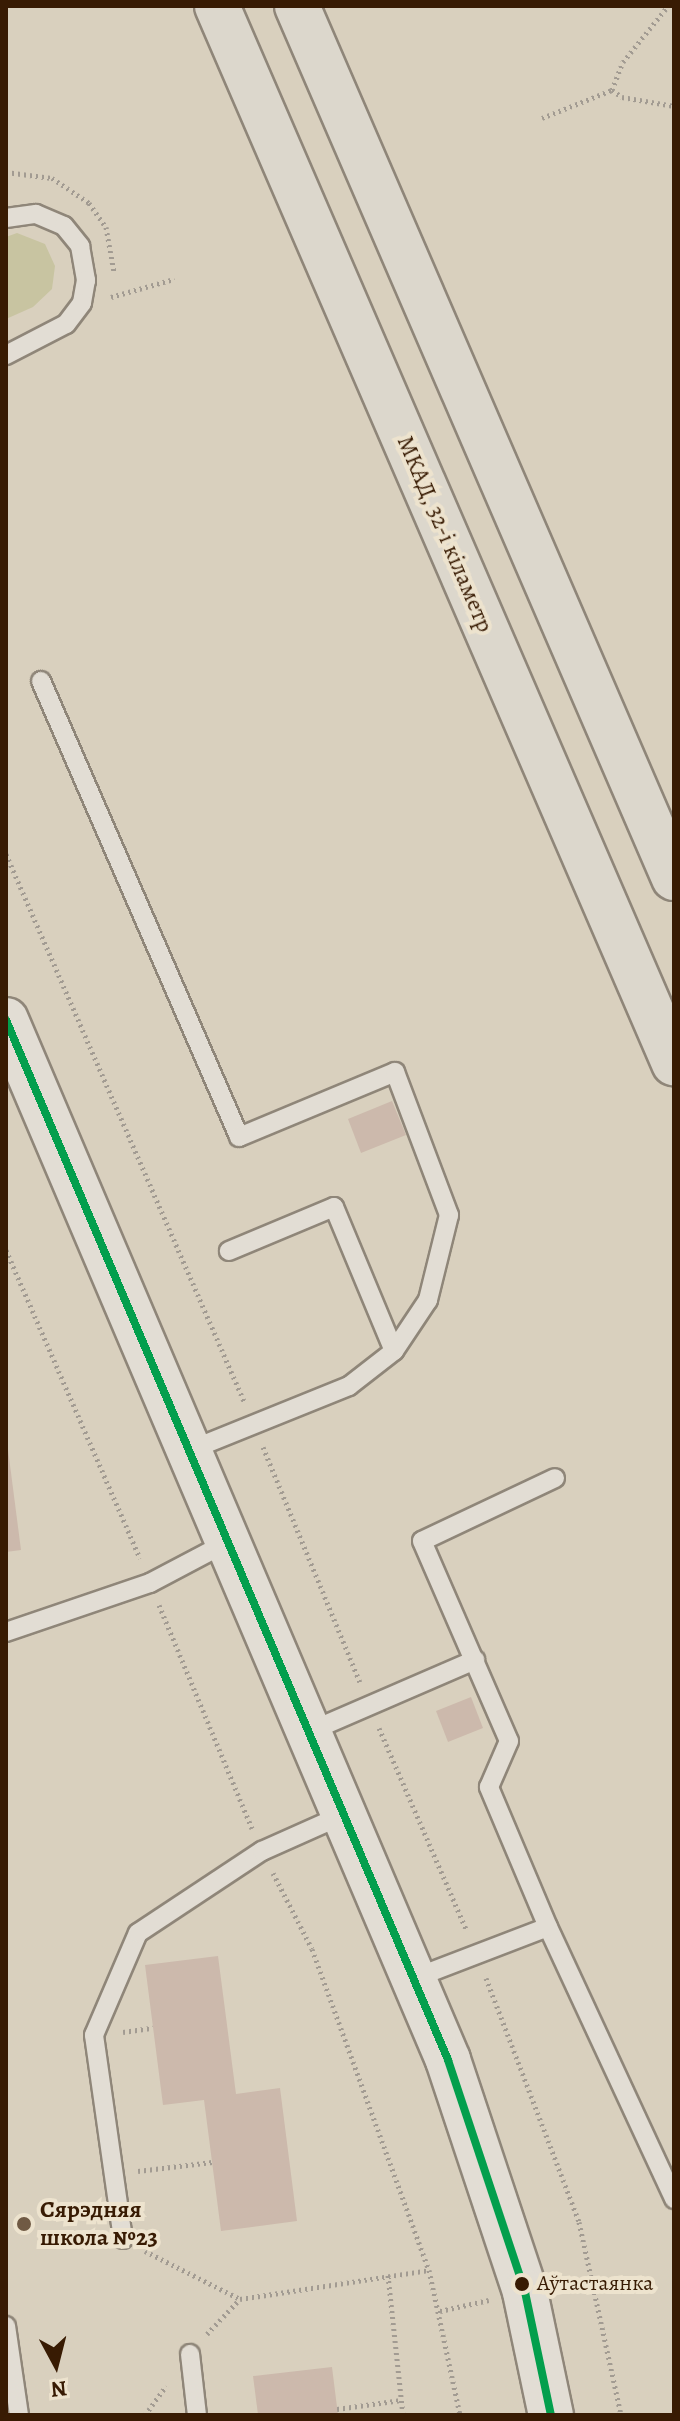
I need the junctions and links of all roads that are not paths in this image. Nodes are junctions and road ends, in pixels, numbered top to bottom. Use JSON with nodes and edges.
{"nodes":[{"id":1,"x":217,"y":6,"type":"edge"},
{"id":2,"x":297,"y":6,"type":"edge"},
{"id":3,"x":6,"y":218,"type":"edge"},
{"id":4,"x":6,"y":355,"type":"edge"},
{"id":5,"x":41,"y":681,"type":"dead end"},
{"id":6,"x":674,"y":878,"type":"edge"},
{"id":7,"x":6,"y":1020,"type":"edge"},
{"id":8,"x":674,"y":1063,"type":"edge"},
{"id":9,"x":229,"y":1251,"type":"dead end"},
{"id":10,"x":394,"y":1351,"type":"junction"},
{"id":11,"x":188,"y":1451,"type":"junction"},
{"id":12,"x":555,"y":1478,"type":"dead end"},
{"id":13,"x":226,"y":1543,"type":"junction"},
{"id":14,"x":6,"y":1632,"type":"edge"},
{"id":15,"x":475,"y":1660,"type":"junction"},
{"id":16,"x":311,"y":1731,"type":"junction"},
{"id":17,"x":346,"y":1814,"type":"junction"},
{"id":18,"x":548,"y":1927,"type":"junction"},
{"id":19,"x":415,"y":1978,"type":"junction"},
{"id":20,"x":674,"y":2199,"type":"edge"},
{"id":21,"x":123,"y":2239,"type":"road end"},
{"id":22,"x":6,"y":2326,"type":"edge"},
{"id":23,"x":190,"y":2354,"type":"road end"},
{"id":24,"x":19,"y":2415,"type":"edge"},
{"id":25,"x":197,"y":2415,"type":"edge"},
{"id":26,"x":551,"y":2415,"type":"edge"}],
"edges":[{"from":1,"to":8,"type":"highway","name":"МКАД, 32-і кіламетр"},
{"from":2,"to":6,"type":"highway"},
{"from":3,"to":4,"type":"lane"},
{"from":5,"to":10,"type":"lane"},
{"from":7,"to":11,"type":"street"},
{"from":9,"to":10,"type":"lane"},
{"from":10,"to":11,"type":"lane"},
{"from":11,"to":13,"type":"street"},
{"from":12,"to":15,"type":"lane"},
{"from":13,"to":14,"type":"lane"},
{"from":13,"to":16,"type":"street"},
{"from":15,"to":16,"type":"lane"},
{"from":15,"to":18,"type":"lane"},
{"from":16,"to":17,"type":"street"},
{"from":17,"to":19,"type":"street"},
{"from":17,"to":21,"type":"lane"},
{"from":18,"to":19,"type":"lane"},
{"from":18,"to":20,"type":"lane"},
{"from":19,"to":26,"type":"street"},
{"from":22,"to":24,"type":"lane"},
{"from":23,"to":25,"type":"lane"}]}
